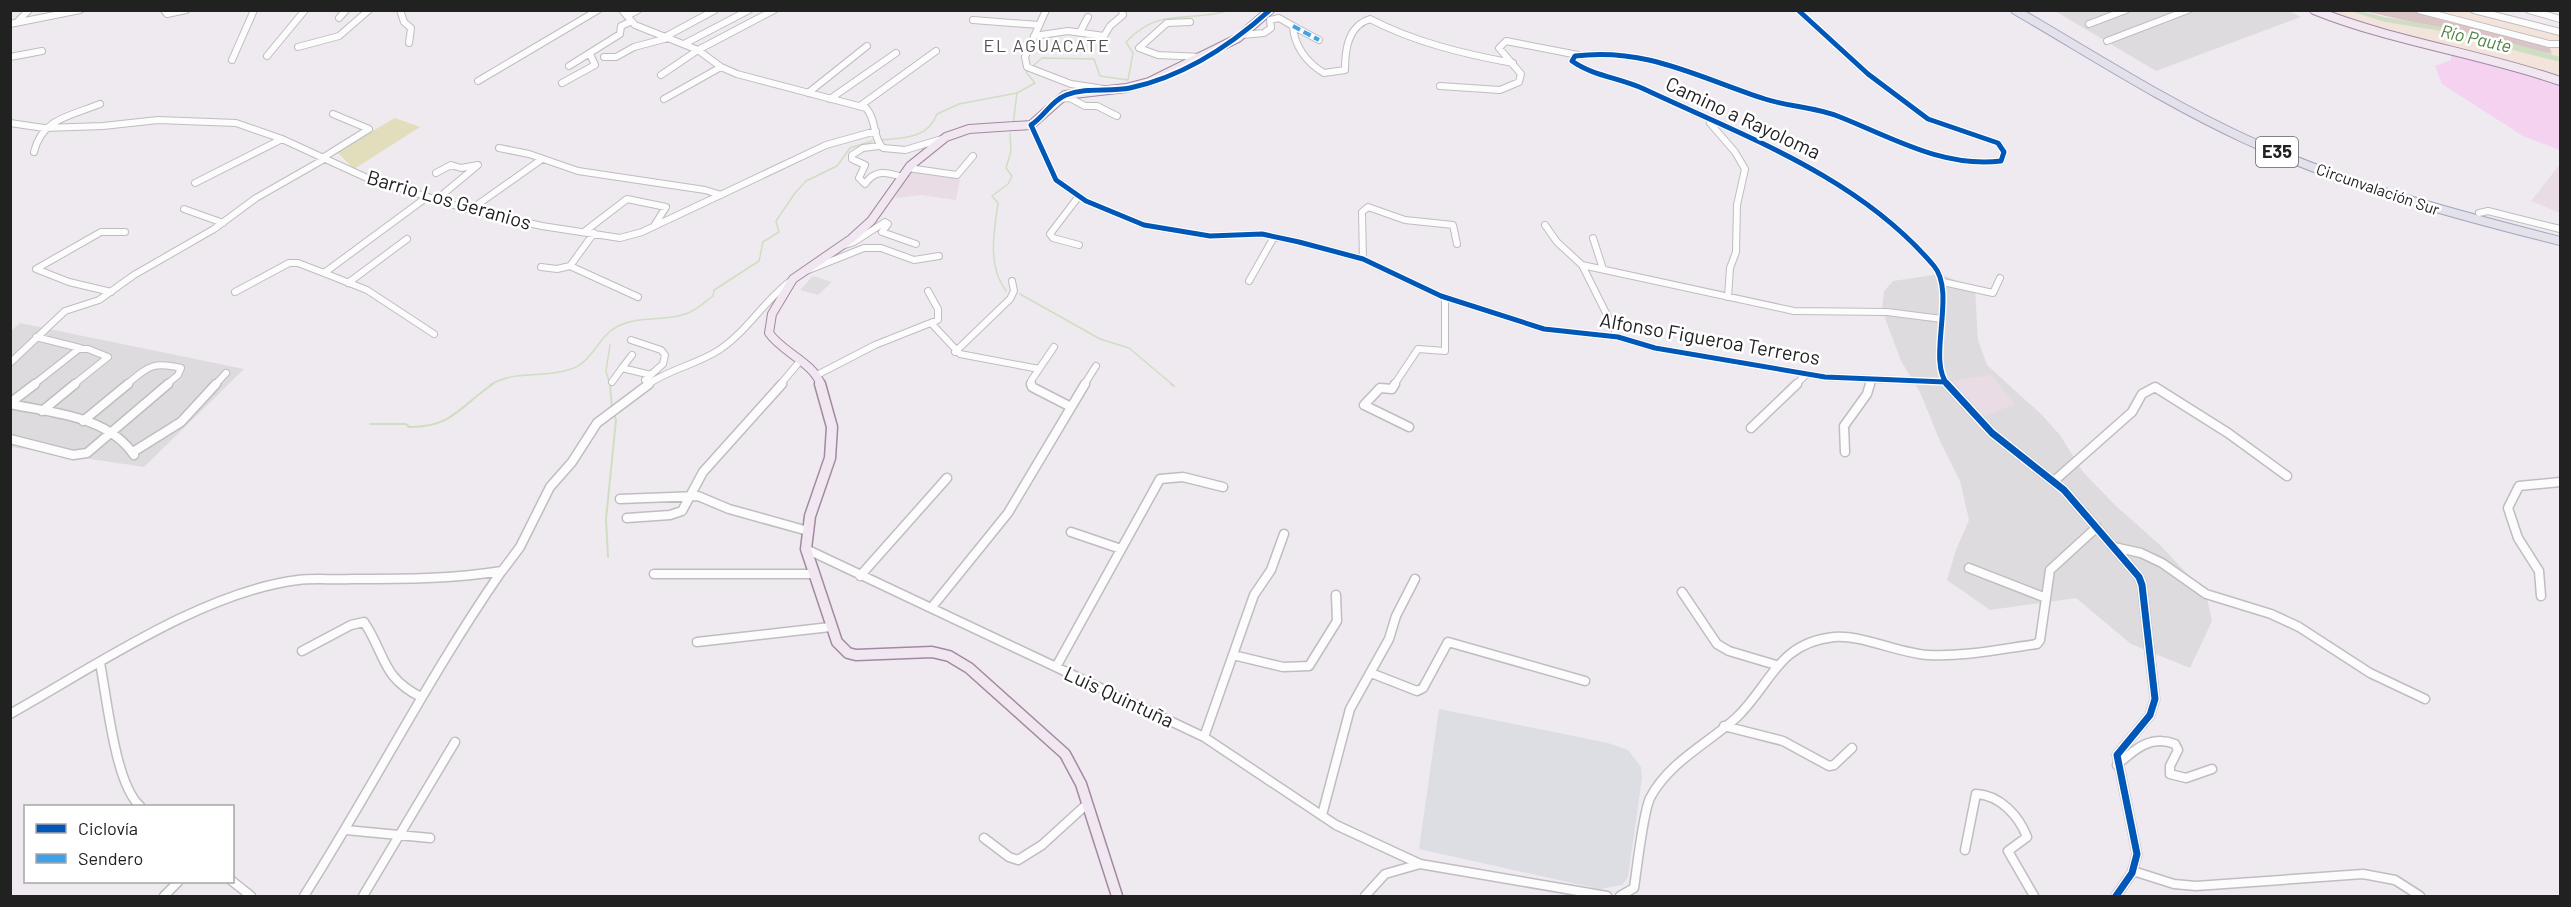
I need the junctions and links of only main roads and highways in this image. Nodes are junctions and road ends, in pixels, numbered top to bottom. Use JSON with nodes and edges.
{"nodes":[{"id":1,"x":1270,"y":10,"type":"edge"},
{"id":2,"x":2015,"y":10,"type":"edge"},
{"id":3,"x":2314,"y":10,"type":"edge"},
{"id":4,"x":2027,"y":11,"type":"edge"},
{"id":5,"x":2560,"y":81,"type":"edge"},
{"id":6,"x":2560,"y":232,"type":"edge"},
{"id":7,"x":2560,"y":241,"type":"edge"},
{"id":8,"x":1118,"y":897,"type":"edge"}],
"edges":[{"from":1,"to":8,"type":"main road"},
{"from":2,"to":7,"type":"highway","name":"Circunvalación Sur","number":"E35"},
{"from":3,"to":5,"type":"main road"},
{"from":4,"to":6,"type":"highway","name":"Circunvalación Sur","number":"E35"}]}
